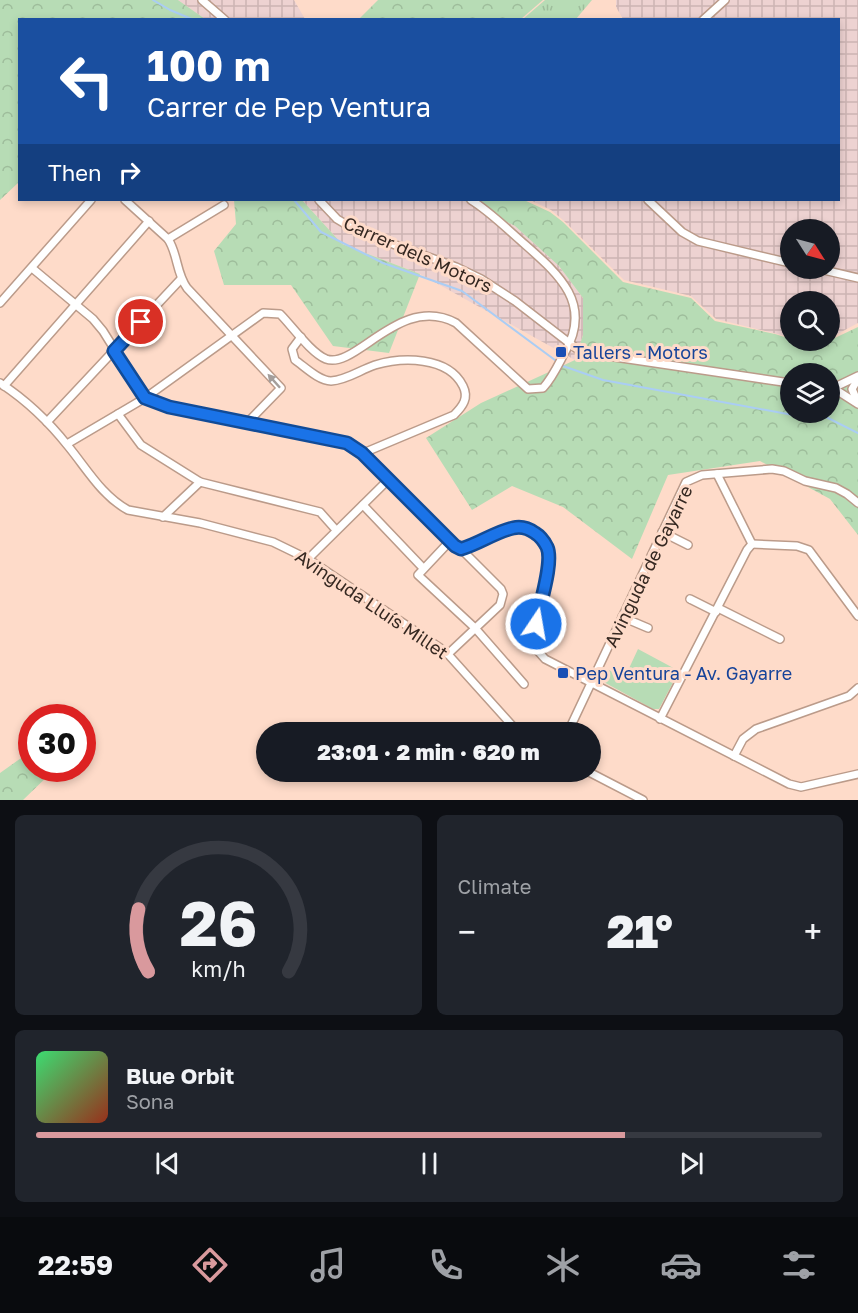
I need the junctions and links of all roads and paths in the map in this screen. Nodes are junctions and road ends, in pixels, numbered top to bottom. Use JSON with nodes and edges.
{"nodes":[{"id":1,"x":202,"y":0,"type":"edge"},
{"id":2,"x":725,"y":0,"type":"edge"},
{"id":3,"x":223,"y":18,"type":"edge"},
{"id":4,"x":705,"y":18,"type":"edge"},
{"id":5,"x":90,"y":201,"type":"edge"},
{"id":6,"x":126,"y":201,"type":"edge"},
{"id":7,"x":320,"y":201,"type":"edge"},
{"id":8,"x":472,"y":201,"type":"edge"},
{"id":9,"x":649,"y":201,"type":"edge"},
{"id":10,"x":224,"y":205,"type":"dead end"},
{"id":11,"x":150,"y":221,"type":"junction"},
{"id":12,"x":168,"y":239,"type":"junction"},
{"id":13,"x":780,"y":261,"type":"edge"},
{"id":14,"x":32,"y":268,"type":"junction"},
{"id":15,"x":840,"y":274,"type":"edge"},
{"id":16,"x":858,"y":278,"type":"edge"},
{"id":17,"x":181,"y":279,"type":"junction"},
{"id":18,"x":0,"y":303,"type":"edge"},
{"id":19,"x":76,"y":304,"type":"junction"},
{"id":20,"x":232,"y":336,"type":"junction"},
{"id":21,"x":301,"y":337,"type":"junction"},
{"id":22,"x":570,"y":344,"type":"junction"},
{"id":23,"x":114,"y":351,"type":"junction"},
{"id":24,"x":858,"y":378,"type":"edge"},
{"id":25,"x":780,"y":382,"type":"edge"},
{"id":26,"x":2,"y":384,"type":"edge"},
{"id":27,"x":840,"y":385,"type":"edge"},
{"id":28,"x":840,"y":393,"type":"edge"},
{"id":29,"x":145,"y":398,"type":"junction"},
{"id":30,"x":858,"y":404,"type":"edge"},
{"id":31,"x":118,"y":414,"type":"junction"},
{"id":32,"x":47,"y":422,"type":"junction"},
{"id":33,"x":247,"y":423,"type":"junction"},
{"id":34,"x":67,"y":444,"type":"junction"},
{"id":35,"x":362,"y":453,"type":"junction"},
{"id":36,"x":717,"y":474,"type":"junction"},
{"id":37,"x":388,"y":480,"type":"junction"},
{"id":38,"x":200,"y":482,"type":"junction"},
{"id":39,"x":858,"y":503,"type":"edge"},
{"id":40,"x":363,"y":505,"type":"junction"},
{"id":41,"x":163,"y":517,"type":"junction"},
{"id":42,"x":336,"y":530,"type":"junction"},
{"id":43,"x":662,"y":532,"type":"junction"},
{"id":44,"x":450,"y":541,"type":"junction"},
{"id":45,"x":752,"y":544,"type":"junction"},
{"id":46,"x":688,"y":545,"type":"dead end"},
{"id":47,"x":461,"y":549,"type":"junction"},
{"id":48,"x":308,"y":559,"type":"junction"},
{"id":49,"x":423,"y":568,"type":"junction"},
{"id":50,"x":690,"y":599,"type":"dead end"},
{"id":51,"x":717,"y":610,"type":"junction"},
{"id":52,"x":858,"y":616,"type":"edge"},
{"id":53,"x":622,"y":617,"type":"junction"},
{"id":54,"x":475,"y":628,"type":"junction"},
{"id":55,"x":648,"y":628,"type":"dead end"},
{"id":56,"x":780,"y":639,"type":"dead end"},
{"id":57,"x":448,"y":654,"type":"junction"},
{"id":58,"x":591,"y":683,"type":"junction"},
{"id":59,"x":524,"y":684,"type":"dead end"},
{"id":60,"x":858,"y":688,"type":"edge"},
{"id":61,"x":660,"y":719,"type":"junction"},
{"id":62,"x":509,"y":722,"type":"edge"},
{"id":63,"x":573,"y":722,"type":"edge"},
{"id":64,"x":734,"y":756,"type":"junction"},
{"id":65,"x":858,"y":774,"type":"edge"},
{"id":66,"x":601,"y":778,"type":"edge"},
{"id":67,"x":643,"y":800,"type":"edge"}],
"edges":[{"from":1,"to":3,"type":"street"},
{"from":2,"to":4,"type":"street"},
{"from":5,"to":14,"type":"street"},
{"from":6,"to":11,"type":"street"},
{"from":7,"to":22,"type":"street","name":"Carrer dels Motors"},
{"from":8,"to":22,"type":"street"},
{"from":9,"to":13,"type":"street"},
{"from":10,"to":12,"type":"street"},
{"from":11,"to":12,"type":"street"},
{"from":11,"to":19,"type":"street"},
{"from":12,"to":17,"type":"street"},
{"from":14,"to":18,"type":"street"},
{"from":14,"to":19,"type":"street"},
{"from":15,"to":16,"type":"street"},
{"from":17,"to":20,"type":"street"},
{"from":17,"to":23,"type":"street"},
{"from":19,"to":23,"type":"street"},
{"from":19,"to":26,"type":"street"},
{"from":20,"to":21,"type":"street"},
{"from":20,"to":29,"type":"street"},
{"from":33,"to":20,"type":"street","one_way":true},
{"from":21,"to":22,"type":"street"},
{"from":21,"to":35,"type":"street"},
{"from":22,"to":25,"type":"street","name":"Carrer dels Motors"},
{"from":23,"to":29,"type":"street"},
{"from":23,"to":32,"type":"street"},
{"from":24,"to":27,"type":"street"},
{"from":24,"to":30,"type":"street"},
{"from":26,"to":32,"type":"street","name":"Avinguda Lluís Millet"},
{"from":28,"to":30,"type":"street"},
{"from":29,"to":31,"type":"street"},
{"from":29,"to":33,"type":"street"},
{"from":31,"to":34,"type":"street"},
{"from":31,"to":38,"type":"street"},
{"from":32,"to":34,"type":"street","name":"Avinguda Lluís Millet"},
{"from":33,"to":35,"type":"street"},
{"from":34,"to":41,"type":"street","name":"Avinguda Lluís Millet"},
{"from":35,"to":37,"type":"street"},
{"from":36,"to":39,"type":"street","name":"Avinguda de Gayarre"},
{"from":36,"to":43,"type":"street","name":"Avinguda de Gayarre"},
{"from":36,"to":45,"type":"street"},
{"from":37,"to":40,"type":"street"},
{"from":37,"to":44,"type":"street"},
{"from":38,"to":41,"type":"street"},
{"from":38,"to":42,"type":"street"},
{"from":40,"to":42,"type":"street"},
{"from":40,"to":49,"type":"street"},
{"from":41,"to":48,"type":"street","name":"Avinguda Lluís Millet"},
{"from":42,"to":48,"type":"street"},
{"from":43,"to":46,"type":"street"},
{"from":43,"to":53,"type":"street","name":"Avinguda de Gayarre"},
{"from":44,"to":47,"type":"street"},
{"from":44,"to":49,"type":"street"},
{"from":45,"to":51,"type":"street"},
{"from":45,"to":52,"type":"street"},
{"from":47,"to":54,"type":"street"},
{"from":47,"to":58,"type":"street"},
{"from":48,"to":57,"type":"street","name":"Avinguda Lluís Millet"},
{"from":49,"to":54,"type":"street"},
{"from":50,"to":51,"type":"street"},
{"from":51,"to":56,"type":"street"},
{"from":51,"to":61,"type":"street"},
{"from":53,"to":55,"type":"street"},
{"from":53,"to":58,"type":"street","name":"Avinguda de Gayarre"},
{"from":54,"to":57,"type":"street"},
{"from":54,"to":59,"type":"street"},
{"from":57,"to":62,"type":"street","name":"Avinguda Lluís Millet"},
{"from":58,"to":61,"type":"street"},
{"from":58,"to":63,"type":"street"},
{"from":60,"to":64,"type":"street"},
{"from":61,"to":64,"type":"street"},
{"from":64,"to":65,"type":"street"},
{"from":66,"to":67,"type":"street"}]}
